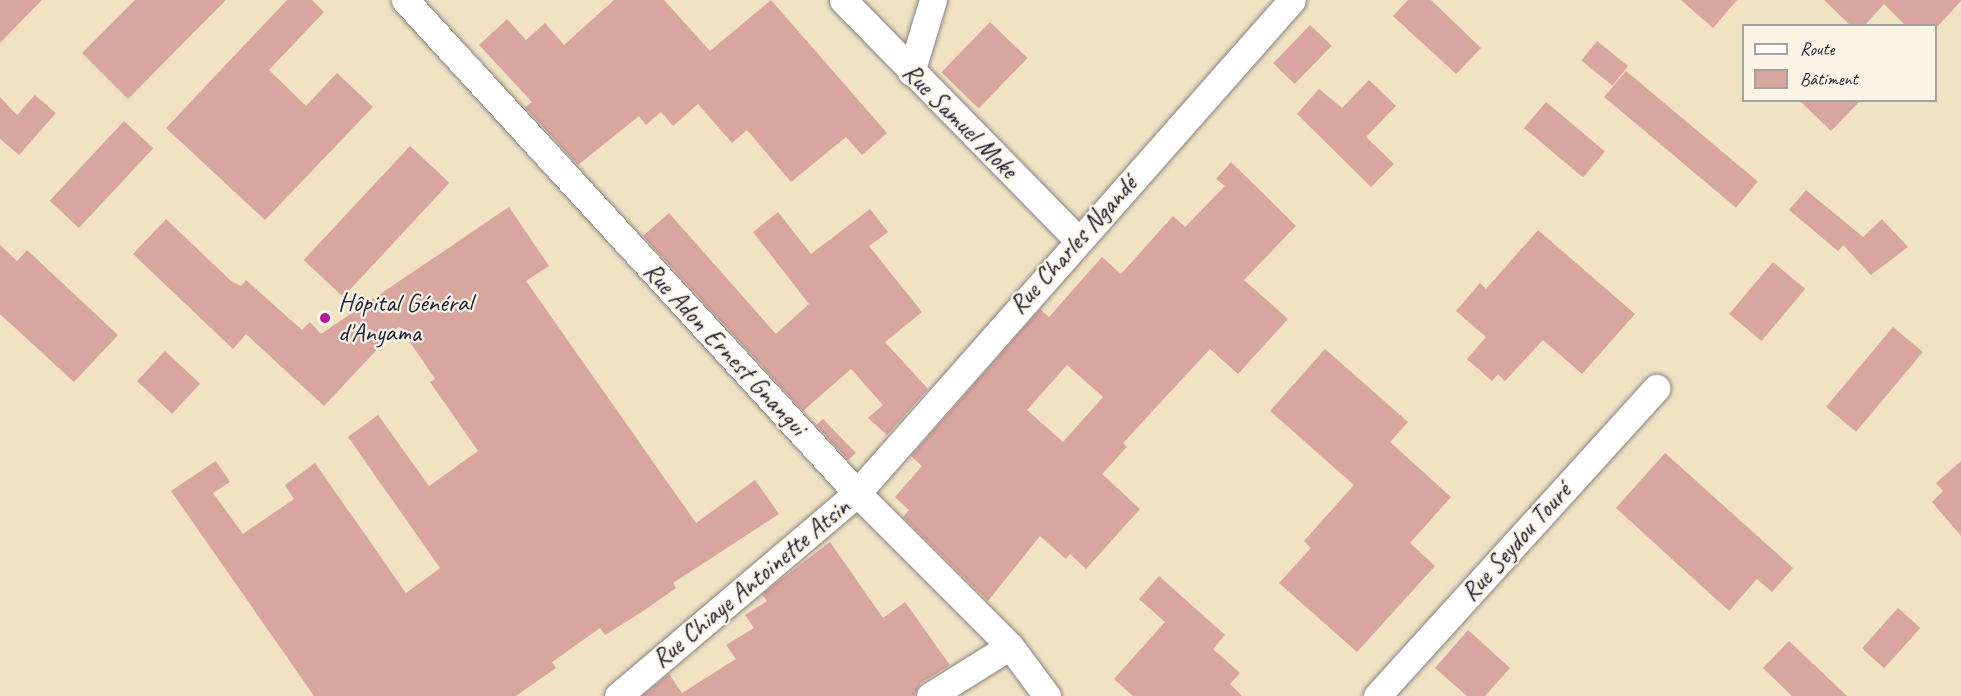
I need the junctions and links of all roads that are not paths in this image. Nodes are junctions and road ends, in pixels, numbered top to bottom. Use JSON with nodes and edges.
{"nodes":[{"id":1,"x":405,"y":0,"type":"edge"},
{"id":2,"x":843,"y":0,"type":"edge"},
{"id":3,"x":933,"y":0,"type":"edge"},
{"id":4,"x":1293,"y":0,"type":"edge"},
{"id":5,"x":911,"y":72,"type":"junction"},
{"id":6,"x":1078,"y":240,"type":"junction"},
{"id":7,"x":1656,"y":388,"type":"dead end"},
{"id":8,"x":857,"y":492,"type":"junction"},
{"id":9,"x":1010,"y":646,"type":"junction"},
{"id":10,"x":618,"y":696,"type":"edge"},
{"id":11,"x":930,"y":696,"type":"edge"},
{"id":12,"x":1047,"y":696,"type":"edge"},
{"id":13,"x":1377,"y":696,"type":"edge"}],
"edges":[{"from":1,"to":8,"type":"street","name":"Rue Adon Ernest Gnangui"},
{"from":2,"to":5,"type":"street","name":"Rue Samuel Moke"},
{"from":3,"to":5,"type":"street"},
{"from":4,"to":6,"type":"street","name":"Rue Charles Ngandé"},
{"from":5,"to":6,"type":"street","name":"Rue Samuel Moke"},
{"from":6,"to":8,"type":"street","name":"Rue Charles Ngandé"},
{"from":7,"to":13,"type":"street","name":"Rue Seydou Touré"},
{"from":8,"to":9,"type":"street","name":"Rue Adon Ernest Gnangui"},
{"from":8,"to":10,"type":"street","name":"Rue Chiaye Antoinette Atsin"},
{"from":9,"to":11,"type":"street"},
{"from":9,"to":12,"type":"street","name":"Rue Adon Ernest Gnangui"}]}
